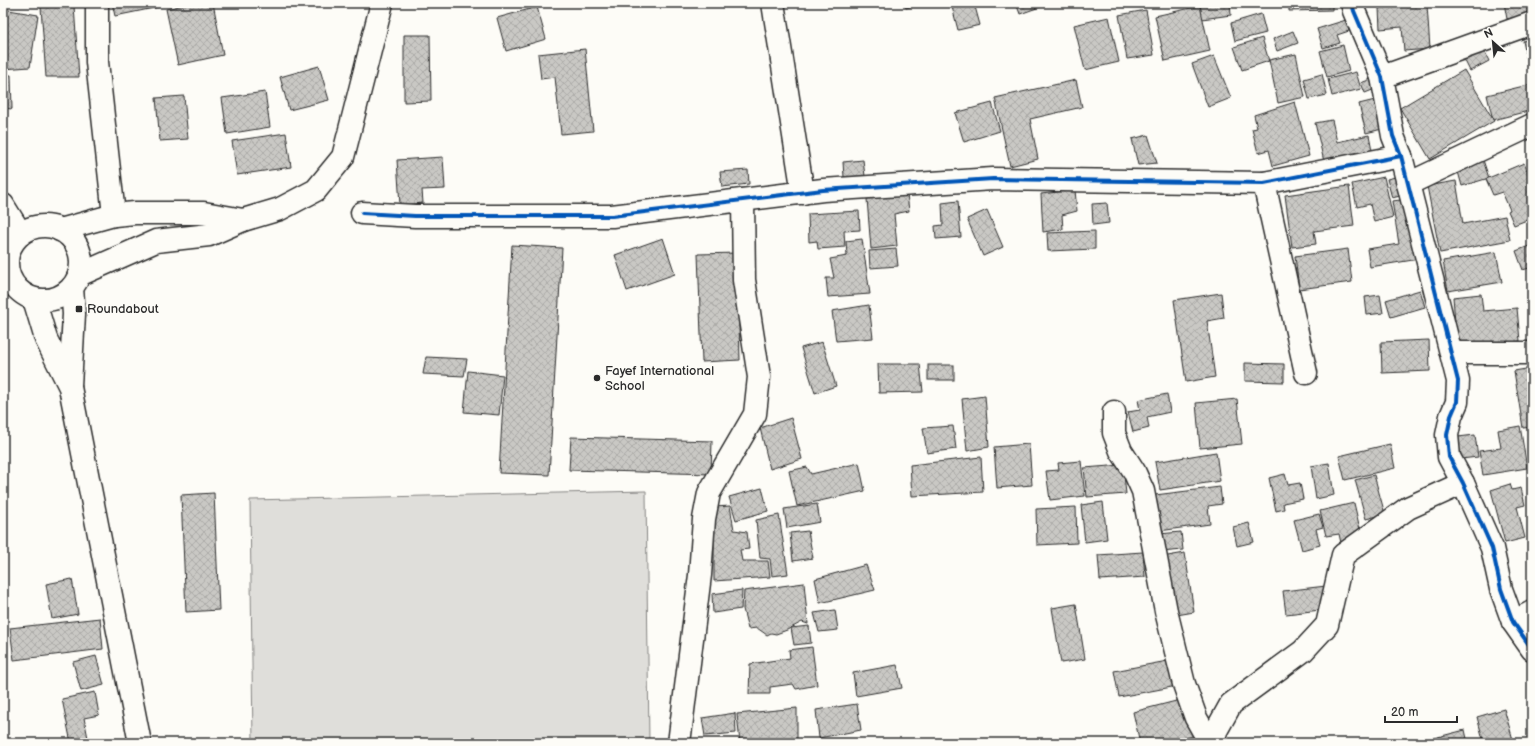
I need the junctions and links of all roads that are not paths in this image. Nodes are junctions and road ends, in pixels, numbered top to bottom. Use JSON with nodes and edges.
{"nodes":[{"id":1,"x":97,"y":3,"type":"edge"},
{"id":2,"x":382,"y":3,"type":"edge"},
{"id":3,"x":773,"y":3,"type":"edge"},
{"id":4,"x":1352,"y":3,"type":"edge"},
{"id":5,"x":1532,"y":23,"type":"edge"},
{"id":6,"x":1382,"y":77,"type":"junction"},
{"id":7,"x":1532,"y":126,"type":"edge"},
{"id":8,"x":1401,"y":156,"type":"junction"},
{"id":9,"x":1264,"y":183,"type":"junction"},
{"id":10,"x":1408,"y":184,"type":"junction"},
{"id":11,"x":803,"y":193,"type":"junction"},
{"id":12,"x":743,"y":200,"type":"junction"},
{"id":13,"x":3,"y":205,"type":"edge"},
{"id":14,"x":362,"y":214,"type":"dead end"},
{"id":15,"x":114,"y":215,"type":"junction"},
{"id":16,"x":244,"y":220,"type":"junction"},
{"id":17,"x":60,"y":230,"type":"junction"},
{"id":18,"x":21,"y":234,"type":"junction"},
{"id":19,"x":5,"y":261,"type":"edge"},
{"id":20,"x":76,"y":281,"type":"junction"},
{"id":21,"x":18,"y":293,"type":"edge"},
{"id":22,"x":1452,"y":353,"type":"junction"},
{"id":23,"x":1532,"y":353,"type":"edge"},
{"id":24,"x":1306,"y":373,"type":"dead end"},
{"id":25,"x":70,"y":387,"type":"junction"},
{"id":26,"x":1114,"y":412,"type":"dead end"},
{"id":27,"x":1463,"y":483,"type":"junction"},
{"id":28,"x":1523,"y":617,"type":"edge"},
{"id":29,"x":1532,"y":649,"type":"edge"},
{"id":30,"x":140,"y":743,"type":"edge"},
{"id":31,"x":679,"y":743,"type":"edge"},
{"id":32,"x":1210,"y":743,"type":"edge"},
{"id":33,"x":1213,"y":743,"type":"edge"}],
"edges":[{"from":1,"to":15,"type":"street"},
{"from":2,"to":16,"type":"street"},
{"from":3,"to":11,"type":"street"},
{"from":4,"to":6,"type":"street"},
{"from":5,"to":6,"type":"street"},
{"from":6,"to":8,"type":"street"},
{"from":7,"to":10,"type":"street"},
{"from":8,"to":9,"type":"street"},
{"from":8,"to":10,"type":"street"},
{"from":9,"to":11,"type":"street"},
{"from":9,"to":24,"type":"street"},
{"from":10,"to":22,"type":"street"},
{"from":11,"to":12,"type":"street"},
{"from":12,"to":14,"type":"street"},
{"from":12,"to":31,"type":"street"},
{"from":13,"to":18,"type":"street"},
{"from":15,"to":16,"type":"street"},
{"from":15,"to":17,"type":"street"},
{"from":16,"to":20,"type":"street"},
{"from":17,"to":18,"type":"street"},
{"from":17,"to":20,"type":"street"},
{"from":18,"to":19,"type":"street"},
{"from":19,"to":21,"type":"street"},
{"from":20,"to":21,"type":"street"},
{"from":20,"to":25,"type":"street"},
{"from":21,"to":25,"type":"street"},
{"from":22,"to":23,"type":"street"},
{"from":22,"to":27,"type":"street"},
{"from":25,"to":30,"type":"street"},
{"from":26,"to":32,"type":"street"},
{"from":27,"to":28,"type":"street"},
{"from":27,"to":33,"type":"street"},
{"from":28,"to":29,"type":"street"}]}
